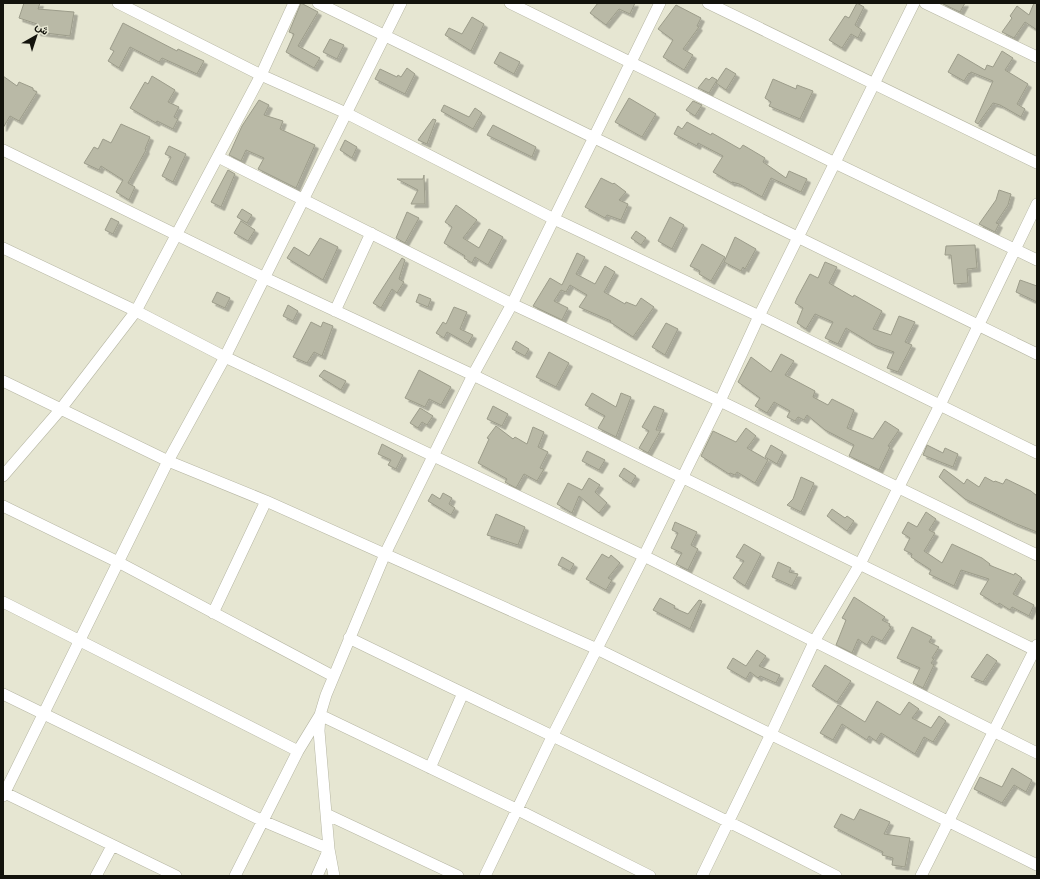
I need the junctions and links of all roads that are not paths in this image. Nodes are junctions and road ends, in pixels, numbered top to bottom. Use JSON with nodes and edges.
{"nodes":[{"id":1,"x":118,"y":3,"type":"edge"},
{"id":2,"x":294,"y":3,"type":"edge"},
{"id":3,"x":318,"y":3,"type":"edge"},
{"id":4,"x":401,"y":3,"type":"edge"},
{"id":5,"x":510,"y":3,"type":"edge"},
{"id":6,"x":660,"y":3,"type":"edge"},
{"id":7,"x":708,"y":3,"type":"edge"},
{"id":8,"x":914,"y":3,"type":"edge"},
{"id":9,"x":925,"y":3,"type":"edge"},
{"id":10,"x":384,"y":36,"type":"junction"},
{"id":11,"x":1037,"y":57,"type":"edge"},
{"id":12,"x":631,"y":63,"type":"junction"},
{"id":13,"x":262,"y":75,"type":"junction"},
{"id":14,"x":874,"y":84,"type":"junction"},
{"id":15,"x":346,"y":113,"type":"junction"},
{"id":16,"x":594,"y":138,"type":"junction"},
{"id":17,"x":3,"y":150,"type":"edge"},
{"id":18,"x":218,"y":157,"type":"junction"},
{"id":19,"x":835,"y":163,"type":"junction"},
{"id":20,"x":1037,"y":164,"type":"edge"},
{"id":21,"x":303,"y":199,"type":"junction"},
{"id":22,"x":1037,"y":204,"type":"edge"},
{"id":23,"x":554,"y":219,"type":"junction"},
{"id":24,"x":371,"y":233,"type":"junction"},
{"id":25,"x":175,"y":235,"type":"junction"},
{"id":26,"x":798,"y":238,"type":"junction"},
{"id":27,"x":3,"y":248,"type":"edge"},
{"id":28,"x":1015,"y":249,"type":"junction"},
{"id":29,"x":1037,"y":260,"type":"edge"},
{"id":30,"x":264,"y":278,"type":"junction"},
{"id":31,"x":512,"y":304,"type":"junction"},
{"id":32,"x":136,"y":311,"type":"junction"},
{"id":33,"x":335,"y":311,"type":"junction"},
{"id":34,"x":759,"y":316,"type":"junction"},
{"id":35,"x":979,"y":325,"type":"junction"},
{"id":36,"x":1037,"y":354,"type":"edge"},
{"id":37,"x":225,"y":357,"type":"junction"},
{"id":38,"x":473,"y":375,"type":"junction"},
{"id":39,"x":3,"y":381,"type":"edge"},
{"id":40,"x":720,"y":401,"type":"junction"},
{"id":41,"x":940,"y":406,"type":"junction"},
{"id":42,"x":60,"y":410,"type":"junction"},
{"id":43,"x":1037,"y":453,"type":"edge"},
{"id":44,"x":433,"y":456,"type":"junction"},
{"id":45,"x":168,"y":461,"type":"junction"},
{"id":46,"x":3,"y":476,"type":"edge"},
{"id":47,"x":681,"y":478,"type":"junction"},
{"id":48,"x":897,"y":489,"type":"junction"},
{"id":49,"x":266,"y":502,"type":"junction"},
{"id":50,"x":3,"y":506,"type":"edge"},
{"id":51,"x":385,"y":554,"type":"junction"},
{"id":52,"x":1037,"y":555,"type":"edge"},
{"id":53,"x":644,"y":556,"type":"junction"},
{"id":54,"x":118,"y":562,"type":"junction"},
{"id":55,"x":860,"y":564,"type":"junction"},
{"id":56,"x":3,"y":602,"type":"edge"},
{"id":57,"x":213,"y":613,"type":"junction"},
{"id":58,"x":349,"y":638,"type":"junction"},
{"id":59,"x":81,"y":640,"type":"junction"},
{"id":60,"x":815,"y":640,"type":"junction"},
{"id":61,"x":597,"y":649,"type":"junction"},
{"id":62,"x":1036,"y":649,"type":"edge"},
{"id":63,"x":333,"y":676,"type":"junction"},
{"id":64,"x":463,"y":693,"type":"junction"},
{"id":65,"x":3,"y":694,"type":"edge"},
{"id":66,"x":45,"y":714,"type":"junction"},
{"id":67,"x":320,"y":716,"type":"junction"},
{"id":68,"x":993,"y":731,"type":"junction"},
{"id":69,"x":771,"y":734,"type":"junction"},
{"id":70,"x":553,"y":735,"type":"junction"},
{"id":71,"x":298,"y":750,"type":"junction"},
{"id":72,"x":1037,"y":753,"type":"edge"},
{"id":73,"x":430,"y":768,"type":"junction"},
{"id":74,"x":4,"y":793,"type":"edge"},
{"id":75,"x":516,"y":809,"type":"junction"},
{"id":76,"x":326,"y":814,"type":"junction"},
{"id":77,"x":263,"y":821,"type":"junction"},
{"id":78,"x":730,"y":821,"type":"junction"},
{"id":79,"x":947,"y":822,"type":"junction"},
{"id":80,"x":112,"y":846,"type":"junction"},
{"id":81,"x":329,"y":849,"type":"junction"},
{"id":82,"x":1037,"y":865,"type":"edge"},
{"id":83,"x":96,"y":876,"type":"edge"},
{"id":84,"x":176,"y":876,"type":"edge"},
{"id":85,"x":235,"y":876,"type":"edge"},
{"id":86,"x":317,"y":876,"type":"edge"},
{"id":87,"x":334,"y":876,"type":"edge"},
{"id":88,"x":458,"y":876,"type":"edge"},
{"id":89,"x":485,"y":876,"type":"edge"},
{"id":90,"x":650,"y":876,"type":"edge"},
{"id":91,"x":702,"y":876,"type":"edge"},
{"id":92,"x":836,"y":876,"type":"edge"},
{"id":93,"x":921,"y":876,"type":"edge"}],
"edges":[{"from":1,"to":13,"type":"street"},
{"from":2,"to":13,"type":"street"},
{"from":3,"to":10,"type":"street"},
{"from":4,"to":10,"type":"street"},
{"from":5,"to":12,"type":"street"},
{"from":6,"to":12,"type":"street"},
{"from":7,"to":14,"type":"street"},
{"from":8,"to":14,"type":"street"},
{"from":9,"to":11,"type":"street"},
{"from":10,"to":15,"type":"street"},
{"from":10,"to":16,"type":"street"},
{"from":12,"to":16,"type":"street"},
{"from":12,"to":19,"type":"street"},
{"from":13,"to":15,"type":"street"},
{"from":13,"to":18,"type":"street"},
{"from":14,"to":19,"type":"street"},
{"from":14,"to":20,"type":"street"},
{"from":15,"to":21,"type":"street"},
{"from":15,"to":23,"type":"street"},
{"from":16,"to":23,"type":"street"},
{"from":16,"to":26,"type":"street"},
{"from":17,"to":25,"type":"street"},
{"from":18,"to":21,"type":"street"},
{"from":18,"to":25,"type":"street"},
{"from":19,"to":26,"type":"street"},
{"from":19,"to":28,"type":"street"},
{"from":21,"to":24,"type":"street"},
{"from":21,"to":30,"type":"street"},
{"from":22,"to":28,"type":"street"},
{"from":23,"to":31,"type":"street"},
{"from":23,"to":34,"type":"street"},
{"from":24,"to":31,"type":"street"},
{"from":24,"to":33,"type":"street"},
{"from":25,"to":30,"type":"street"},
{"from":25,"to":32,"type":"street"},
{"from":26,"to":34,"type":"street"},
{"from":26,"to":35,"type":"street"},
{"from":27,"to":32,"type":"street"},
{"from":28,"to":29,"type":"street"},
{"from":28,"to":35,"type":"street"},
{"from":30,"to":33,"type":"street"},
{"from":30,"to":37,"type":"street"},
{"from":31,"to":38,"type":"street"},
{"from":31,"to":40,"type":"street"},
{"from":32,"to":37,"type":"street"},
{"from":32,"to":42,"type":"street"},
{"from":33,"to":38,"type":"street"},
{"from":34,"to":40,"type":"street"},
{"from":34,"to":41,"type":"street"},
{"from":35,"to":36,"type":"street"},
{"from":35,"to":41,"type":"street"},
{"from":37,"to":44,"type":"street"},
{"from":37,"to":45,"type":"street"},
{"from":38,"to":44,"type":"street"},
{"from":38,"to":47,"type":"street"},
{"from":39,"to":42,"type":"street"},
{"from":40,"to":47,"type":"street"},
{"from":40,"to":48,"type":"street"},
{"from":41,"to":43,"type":"street"},
{"from":41,"to":48,"type":"street"},
{"from":42,"to":45,"type":"street"},
{"from":42,"to":46,"type":"street"},
{"from":44,"to":51,"type":"street"},
{"from":44,"to":53,"type":"street"},
{"from":45,"to":49,"type":"street"},
{"from":45,"to":54,"type":"street"},
{"from":47,"to":53,"type":"street"},
{"from":47,"to":55,"type":"street"},
{"from":48,"to":52,"type":"street"},
{"from":48,"to":55,"type":"street"},
{"from":49,"to":51,"type":"street"},
{"from":49,"to":57,"type":"street"},
{"from":50,"to":54,"type":"street"},
{"from":51,"to":58,"type":"street"},
{"from":51,"to":61,"type":"street"},
{"from":53,"to":60,"type":"street"},
{"from":53,"to":61,"type":"street"},
{"from":54,"to":57,"type":"street"},
{"from":54,"to":59,"type":"street"},
{"from":55,"to":60,"type":"street"},
{"from":55,"to":62,"type":"street"},
{"from":56,"to":59,"type":"street"},
{"from":57,"to":63,"type":"street"},
{"from":58,"to":63,"type":"street"},
{"from":58,"to":64,"type":"street"},
{"from":59,"to":66,"type":"street"},
{"from":59,"to":71,"type":"street"},
{"from":60,"to":68,"type":"street"},
{"from":60,"to":69,"type":"street"},
{"from":61,"to":69,"type":"street"},
{"from":61,"to":70,"type":"street"},
{"from":62,"to":68,"type":"street"},
{"from":63,"to":67,"type":"street"},
{"from":64,"to":70,"type":"street"},
{"from":64,"to":73,"type":"street"},
{"from":65,"to":66,"type":"street"},
{"from":66,"to":74,"type":"street"},
{"from":66,"to":77,"type":"street"},
{"from":67,"to":71,"type":"street"},
{"from":67,"to":73,"type":"street"},
{"from":67,"to":76,"type":"street"},
{"from":68,"to":72,"type":"street"},
{"from":68,"to":79,"type":"street"},
{"from":69,"to":78,"type":"street"},
{"from":69,"to":79,"type":"street"},
{"from":70,"to":75,"type":"street"},
{"from":70,"to":78,"type":"street"},
{"from":71,"to":77,"type":"street"},
{"from":73,"to":75,"type":"street"},
{"from":74,"to":80,"type":"street"},
{"from":75,"to":89,"type":"street"},
{"from":75,"to":90,"type":"street"},
{"from":76,"to":81,"type":"street"},
{"from":76,"to":88,"type":"street"},
{"from":77,"to":81,"type":"street"},
{"from":77,"to":85,"type":"street"},
{"from":78,"to":91,"type":"street"},
{"from":78,"to":92,"type":"street"},
{"from":79,"to":82,"type":"street"},
{"from":79,"to":93,"type":"street"},
{"from":80,"to":83,"type":"street"},
{"from":80,"to":84,"type":"street"},
{"from":81,"to":86,"type":"street"},
{"from":81,"to":87,"type":"street"}]}
